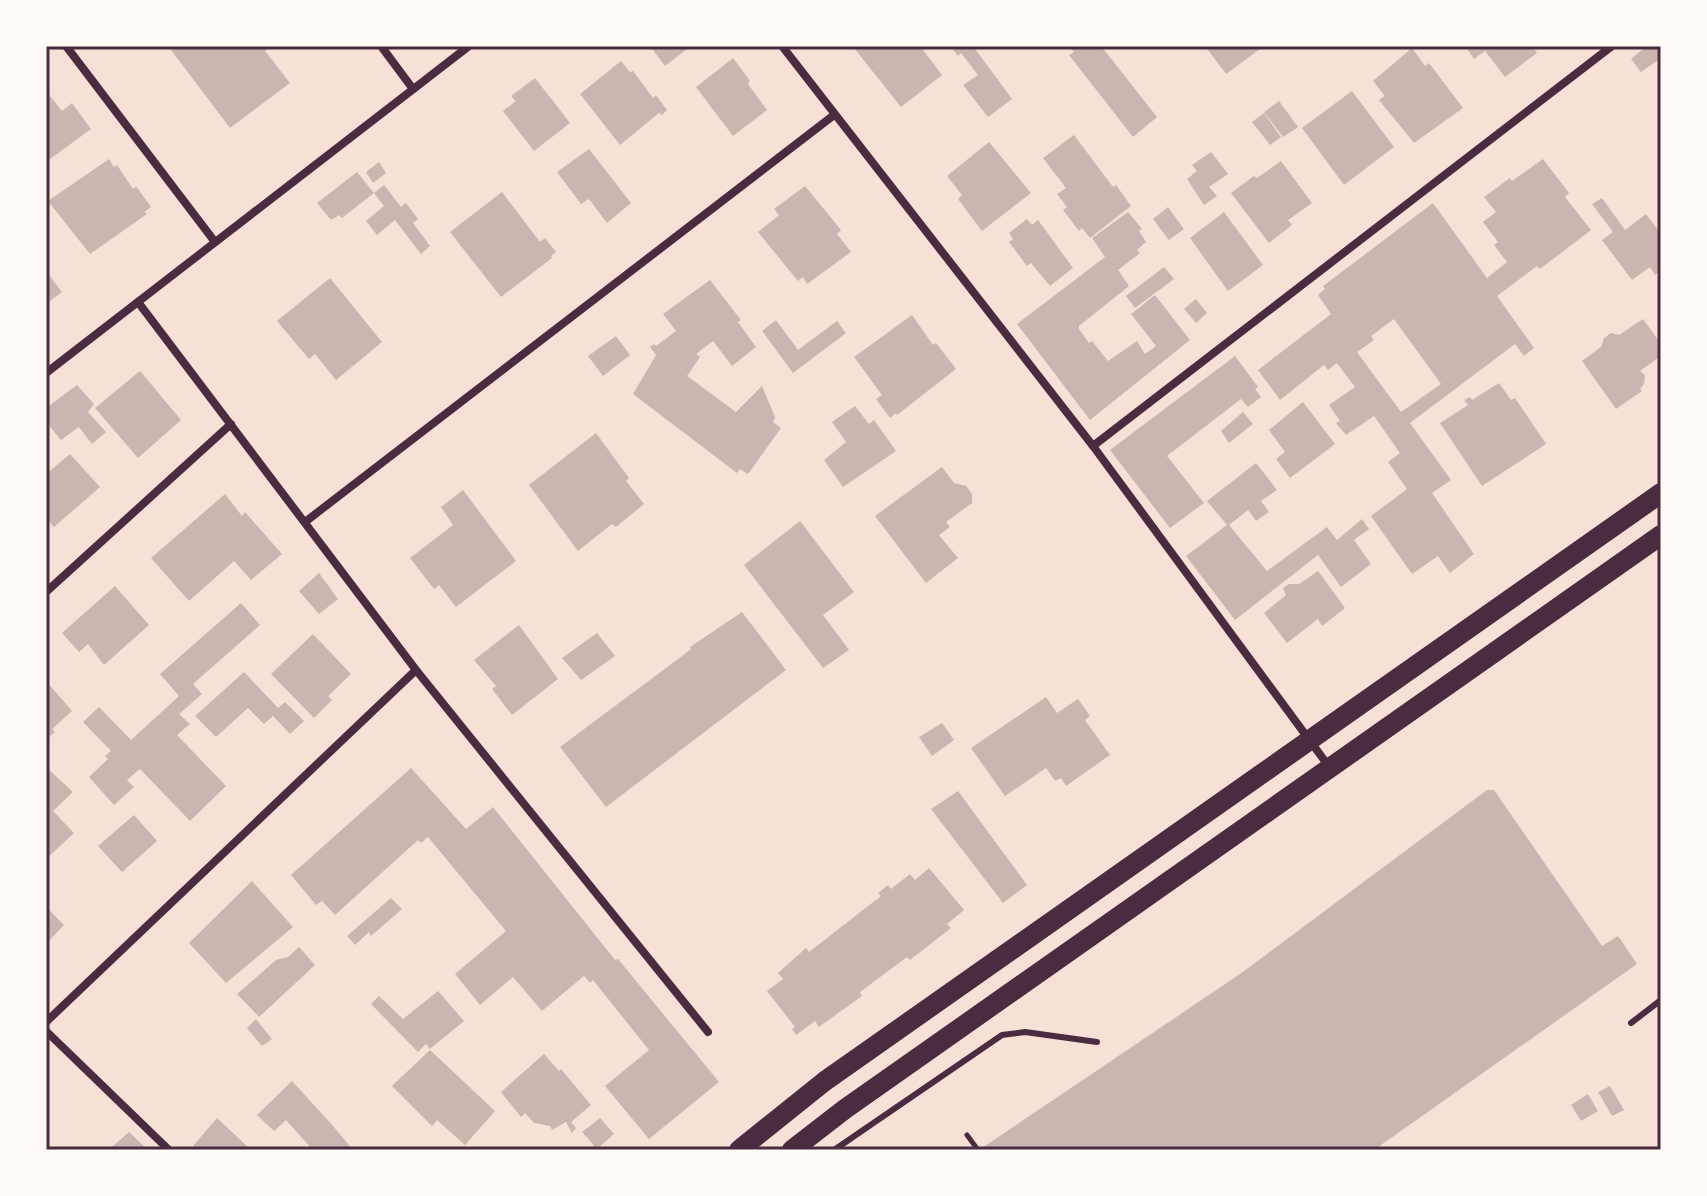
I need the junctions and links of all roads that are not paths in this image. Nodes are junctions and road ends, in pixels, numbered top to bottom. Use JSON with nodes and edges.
{"nodes":[{"id":1,"x":66,"y":46,"type":"edge"},
{"id":2,"x":381,"y":46,"type":"edge"},
{"id":3,"x":469,"y":46,"type":"edge"},
{"id":4,"x":782,"y":46,"type":"edge"},
{"id":5,"x":1612,"y":46,"type":"edge"},
{"id":6,"x":413,"y":89,"type":"junction"},
{"id":7,"x":834,"y":115,"type":"junction"},
{"id":8,"x":215,"y":242,"type":"junction"},
{"id":9,"x":138,"y":302,"type":"junction"},
{"id":10,"x":46,"y":373,"type":"edge"},
{"id":11,"x":231,"y":424,"type":"junction"},
{"id":12,"x":1093,"y":446,"type":"junction"},
{"id":13,"x":1661,"y":493,"type":"edge"},
{"id":14,"x":305,"y":522,"type":"junction"},
{"id":15,"x":1661,"y":535,"type":"edge"},
{"id":16,"x":46,"y":592,"type":"edge"},
{"id":17,"x":416,"y":670,"type":"junction"},
{"id":18,"x":1309,"y":741,"type":"junction"},
{"id":19,"x":1330,"y":768,"type":"junction"},
{"id":20,"x":1661,"y":1000,"type":"edge"},
{"id":21,"x":46,"y":1022,"type":"edge"},
{"id":22,"x":1631,"y":1023,"type":"dead end"},
{"id":23,"x":46,"y":1031,"type":"edge"},
{"id":24,"x":708,"y":1032,"type":"dead end"},
{"id":25,"x":1097,"y":1042,"type":"dead end"},
{"id":26,"x":169,"y":1150,"type":"edge"},
{"id":27,"x":739,"y":1150,"type":"edge"},
{"id":28,"x":792,"y":1150,"type":"edge"},
{"id":29,"x":834,"y":1150,"type":"edge"}],
"edges":[{"from":1,"to":8,"type":"street"},
{"from":2,"to":6,"type":"street"},
{"from":3,"to":6,"type":"street"},
{"from":4,"to":7,"type":"street"},
{"from":5,"to":12,"type":"street"},
{"from":6,"to":8,"type":"street"},
{"from":7,"to":12,"type":"street"},
{"from":7,"to":14,"type":"street"},
{"from":8,"to":9,"type":"street"},
{"from":9,"to":10,"type":"street"},
{"from":9,"to":11,"type":"street"},
{"from":11,"to":14,"type":"street"},
{"from":11,"to":16,"type":"street"},
{"from":12,"to":18,"type":"street"},
{"from":13,"to":18,"type":"main road"},
{"from":14,"to":17,"type":"street"},
{"from":15,"to":19,"type":"main road"},
{"from":17,"to":21,"type":"street"},
{"from":17,"to":24,"type":"street"},
{"from":18,"to":19,"type":"street"},
{"from":18,"to":27,"type":"main road"},
{"from":19,"to":28,"type":"main road"},
{"from":20,"to":22,"type":"lane"},
{"from":23,"to":26,"type":"street"},
{"from":25,"to":29,"type":"lane"}]}
